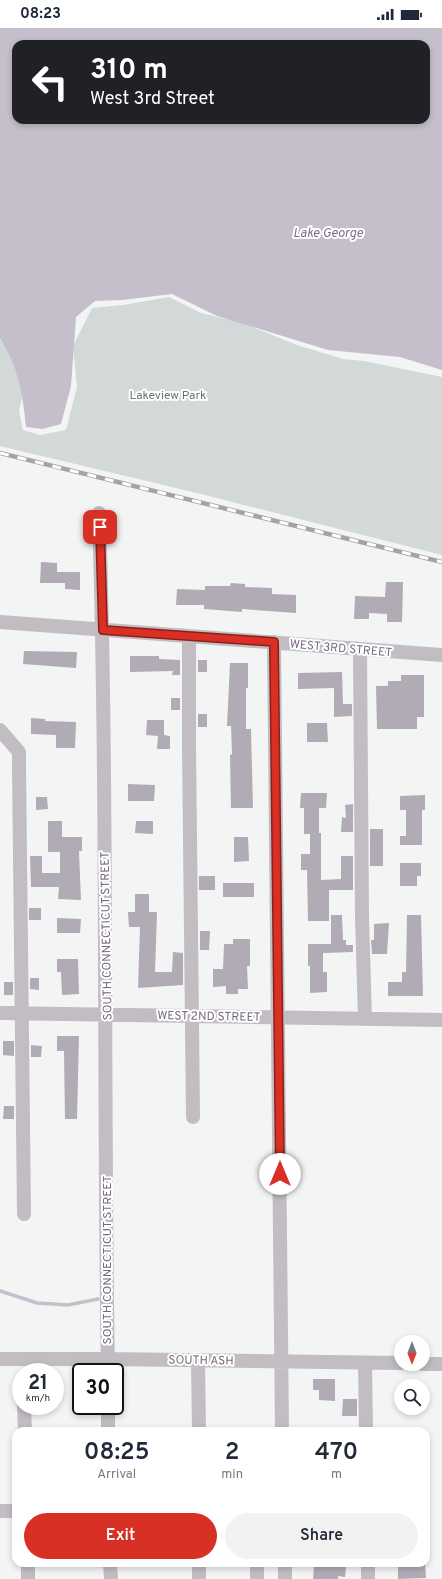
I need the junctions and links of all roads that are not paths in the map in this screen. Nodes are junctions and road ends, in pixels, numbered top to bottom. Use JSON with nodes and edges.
{"nodes":[{"id":1,"x":99,"y":513,"type":"dead end"},
{"id":2,"x":0,"y":622,"type":"edge"},
{"id":3,"x":103,"y":630,"type":"junction"},
{"id":4,"x":189,"y":636,"type":"junction"},
{"id":5,"x":274,"y":642,"type":"junction"},
{"id":6,"x":360,"y":649,"type":"junction"},
{"id":7,"x":442,"y":655,"type":"edge"},
{"id":8,"x":0,"y":730,"type":"edge"},
{"id":9,"x":0,"y":1013,"type":"edge"},
{"id":10,"x":21,"y":1013,"type":"junction"},
{"id":11,"x":107,"y":1015,"type":"junction"},
{"id":12,"x":193,"y":1016,"type":"junction"},
{"id":13,"x":279,"y":1018,"type":"junction"},
{"id":14,"x":365,"y":1019,"type":"junction"},
{"id":15,"x":442,"y":1020,"type":"edge"},
{"id":16,"x":193,"y":1117,"type":"dead end"},
{"id":17,"x":24,"y":1214,"type":"dead end"},
{"id":18,"x":0,"y":1359,"type":"edge"},
{"id":19,"x":198,"y":1360,"type":"junction"},
{"id":20,"x":281,"y":1362,"type":"junction"},
{"id":21,"x":17,"y":1363,"type":"edge"},
{"id":22,"x":108,"y":1363,"type":"edge"},
{"id":23,"x":365,"y":1363,"type":"junction"},
{"id":24,"x":394,"y":1363,"type":"edge"},
{"id":25,"x":124,"y":1364,"type":"edge"},
{"id":26,"x":430,"y":1364,"type":"edge"},
{"id":27,"x":442,"y":1364,"type":"edge"},
{"id":28,"x":24,"y":1415,"type":"edge"},
{"id":29,"x":108,"y":1415,"type":"edge"},
{"id":30,"x":25,"y":1427,"type":"edge"},
{"id":31,"x":108,"y":1427,"type":"edge"},
{"id":32,"x":199,"y":1427,"type":"edge"},
{"id":33,"x":282,"y":1427,"type":"edge"},
{"id":34,"x":366,"y":1427,"type":"edge"},
{"id":35,"x":0,"y":1511,"type":"edge"},
{"id":36,"x":12,"y":1511,"type":"edge"},
{"id":37,"x":28,"y":1567,"type":"edge"},
{"id":38,"x":110,"y":1567,"type":"edge"},
{"id":39,"x":199,"y":1567,"type":"edge"},
{"id":40,"x":257,"y":1567,"type":"edge"},
{"id":41,"x":285,"y":1567,"type":"edge"},
{"id":42,"x":368,"y":1567,"type":"edge"},
{"id":43,"x":28,"y":1579,"type":"edge"},
{"id":44,"x":111,"y":1579,"type":"edge"},
{"id":45,"x":199,"y":1579,"type":"edge"},
{"id":46,"x":257,"y":1579,"type":"edge"},
{"id":47,"x":285,"y":1579,"type":"edge"},
{"id":48,"x":368,"y":1579,"type":"edge"}],
"edges":[{"from":1,"to":3,"type":"street","name":"SOUTH CONNECTICUT STREET"},
{"from":2,"to":3,"type":"street","name":"WEST 3RD STREET"},
{"from":3,"to":4,"type":"street","name":"WEST 3RD STREET"},
{"from":3,"to":11,"type":"street","name":"SOUTH CONNECTICUT STREET"},
{"from":4,"to":5,"type":"street","name":"WEST 3RD STREET"},
{"from":4,"to":12,"type":"street"},
{"from":5,"to":6,"type":"street","name":"WEST 3RD STREET"},
{"from":5,"to":13,"type":"street"},
{"from":6,"to":7,"type":"street","name":"WEST 3RD STREET"},
{"from":6,"to":14,"type":"street"},
{"from":8,"to":10,"type":"street"},
{"from":9,"to":10,"type":"street","name":"WEST 2ND STREET"},
{"from":10,"to":11,"type":"street","name":"WEST 2ND STREET"},
{"from":10,"to":17,"type":"street"},
{"from":11,"to":12,"type":"street","name":"WEST 2ND STREET"},
{"from":11,"to":22,"type":"street","name":"SOUTH CONNECTICUT STREET"},
{"from":12,"to":13,"type":"street","name":"WEST 2ND STREET"},
{"from":12,"to":16,"type":"street"},
{"from":13,"to":14,"type":"street","name":"WEST 2ND STREET"},
{"from":13,"to":20,"type":"street"},
{"from":14,"to":15,"type":"street","name":"WEST 2ND STREET"},
{"from":18,"to":21,"type":"street","name":"SOUTH ASH"},
{"from":19,"to":20,"type":"street","name":"SOUTH ASH"},
{"from":19,"to":25,"type":"street","name":"SOUTH ASH"},
{"from":19,"to":32,"type":"street"},
{"from":20,"to":23,"type":"street","name":"SOUTH ASH"},
{"from":20,"to":33,"type":"street"},
{"from":23,"to":24,"type":"street","name":"SOUTH ASH"},
{"from":23,"to":34,"type":"street"},
{"from":26,"to":27,"type":"street"},
{"from":28,"to":30,"type":"street"},
{"from":29,"to":31,"type":"street"},
{"from":35,"to":36,"type":"street"},
{"from":37,"to":43,"type":"street"},
{"from":38,"to":44,"type":"street"},
{"from":39,"to":45,"type":"street"},
{"from":40,"to":46,"type":"street"},
{"from":41,"to":47,"type":"street"},
{"from":42,"to":48,"type":"street"}]}
